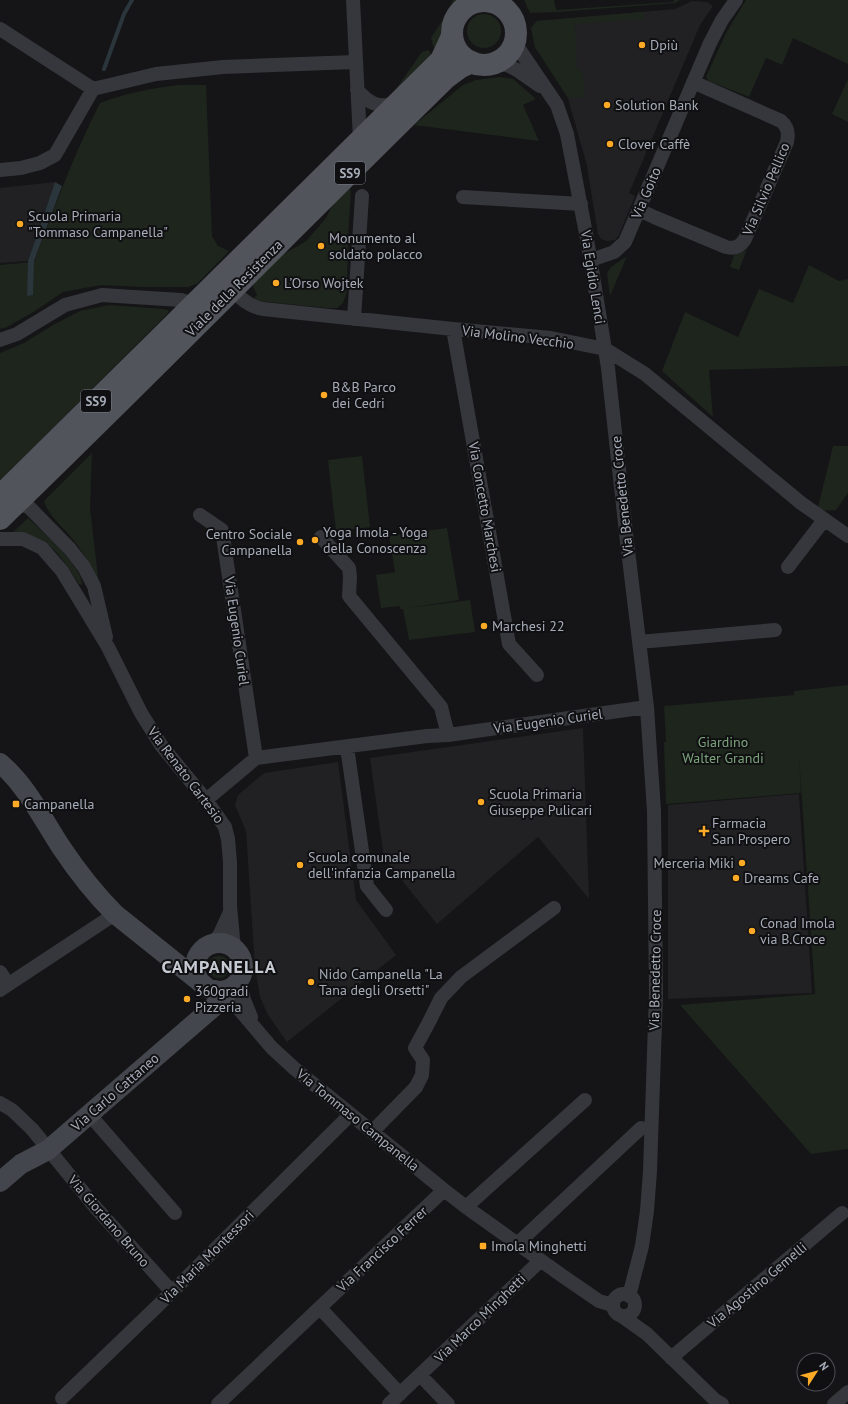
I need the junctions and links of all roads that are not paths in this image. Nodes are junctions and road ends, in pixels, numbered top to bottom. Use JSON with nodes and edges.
{"nodes":[{"id":1,"x":353,"y":0,"type":"edge"},
{"id":2,"x":736,"y":0,"type":"edge"},
{"id":3,"x":471,"y":2,"type":"edge"},
{"id":4,"x":506,"y":5,"type":"edge"},
{"id":5,"x":0,"y":29,"type":"edge"},
{"id":6,"x":452,"y":36,"type":"junction"},
{"id":7,"x":516,"y":37,"type":"junction"},
{"id":8,"x":355,"y":62,"type":"junction"},
{"id":9,"x":472,"y":62,"type":"junction"},
{"id":10,"x":493,"y":63,"type":"junction"},
{"id":11,"x":694,"y":82,"type":"junction"},
{"id":12,"x":92,"y":89,"type":"junction"},
{"id":13,"x":357,"y":90,"type":"junction"},
{"id":14,"x":547,"y":91,"type":"junction"},
{"id":15,"x":395,"y":104,"type":"junction"},
{"id":16,"x":360,"y":140,"type":"junction"},
{"id":17,"x":0,"y":170,"type":"edge"},
{"id":18,"x":362,"y":196,"type":"dead end"},
{"id":19,"x":464,"y":197,"type":"dead end"},
{"id":20,"x":581,"y":204,"type":"junction"},
{"id":21,"x":640,"y":210,"type":"junction"},
{"id":22,"x":591,"y":260,"type":"junction"},
{"id":23,"x":232,"y":289,"type":"junction"},
{"id":24,"x":193,"y":306,"type":"junction"},
{"id":25,"x":354,"y":319,"type":"junction"},
{"id":26,"x":453,"y":329,"type":"junction"},
{"id":27,"x":0,"y":340,"type":"edge"},
{"id":28,"x":605,"y":349,"type":"junction"},
{"id":29,"x":11,"y":501,"type":"edge"},
{"id":30,"x":200,"y":515,"type":"dead end"},
{"id":31,"x":0,"y":519,"type":"edge"},
{"id":32,"x":824,"y":520,"type":"junction"},
{"id":33,"x":848,"y":536,"type":"edge"},
{"id":34,"x":321,"y":537,"type":"dead end"},
{"id":35,"x":0,"y":539,"type":"edge"},
{"id":36,"x":788,"y":567,"type":"dead end"},
{"id":37,"x":774,"y":630,"type":"dead end"},
{"id":38,"x":639,"y":642,"type":"junction"},
{"id":39,"x":108,"y":647,"type":"junction"},
{"id":40,"x":537,"y":675,"type":"dead end"},
{"id":41,"x":647,"y":707,"type":"junction"},
{"id":42,"x":448,"y":734,"type":"junction"},
{"id":43,"x":347,"y":747,"type":"junction"},
{"id":44,"x":256,"y":758,"type":"junction"},
{"id":45,"x":0,"y":763,"type":"edge"},
{"id":46,"x":206,"y":800,"type":"junction"},
{"id":47,"x":554,"y":908,"type":"dead end"},
{"id":48,"x":386,"y":910,"type":"dead end"},
{"id":49,"x":230,"y":912,"type":"junction"},
{"id":50,"x":115,"y":914,"type":"junction"},
{"id":51,"x":207,"y":947,"type":"junction"},
{"id":52,"x":158,"y":948,"type":"junction"},
{"id":53,"x":234,"y":948,"type":"junction"},
{"id":54,"x":0,"y":972,"type":"edge"},
{"id":55,"x":239,"y":979,"type":"junction"},
{"id":56,"x":4,"y":987,"type":"edge"},
{"id":57,"x":215,"y":991,"type":"junction"},
{"id":58,"x":255,"y":1028,"type":"junction"},
{"id":59,"x":585,"y":1100,"type":"dead end"},
{"id":60,"x":0,"y":1104,"type":"edge"},
{"id":61,"x":89,"y":1114,"type":"junction"},
{"id":62,"x":350,"y":1115,"type":"junction"},
{"id":63,"x":641,"y":1128,"type":"dead end"},
{"id":64,"x":372,"y":1132,"type":"junction"},
{"id":65,"x":48,"y":1150,"type":"junction"},
{"id":66,"x":0,"y":1182,"type":"edge"},
{"id":67,"x":444,"y":1190,"type":"junction"},
{"id":68,"x":466,"y":1207,"type":"junction"},
{"id":69,"x":175,"y":1213,"type":"dead end"},
{"id":70,"x":842,"y":1213,"type":"dead end"},
{"id":71,"x":516,"y":1244,"type":"junction"},
{"id":72,"x":540,"y":1261,"type":"junction"},
{"id":73,"x":172,"y":1292,"type":"junction"},
{"id":74,"x":629,"y":1296,"type":"junction"},
{"id":75,"x":613,"y":1303,"type":"junction"},
{"id":76,"x":320,"y":1308,"type":"junction"},
{"id":77,"x":628,"y":1314,"type":"junction"},
{"id":78,"x":671,"y":1358,"type":"junction"},
{"id":79,"x":420,"y":1375,"type":"junction"},
{"id":80,"x":848,"y":1392,"type":"edge"},
{"id":81,"x":400,"y":1394,"type":"junction"},
{"id":82,"x":62,"y":1398,"type":"dead end"},
{"id":83,"x":717,"y":1403,"type":"edge"},
{"id":84,"x":218,"y":1404,"type":"edge"},
{"id":85,"x":390,"y":1404,"type":"edge"},
{"id":86,"x":448,"y":1404,"type":"edge"},
{"id":87,"x":834,"y":1404,"type":"edge"}],
"edges":[{"from":1,"to":8,"type":"street"},
{"from":2,"to":11,"type":"street","name":"Via Goito"},
{"from":3,"to":4,"type":"main road","name":"Viale della Resistenza"},
{"from":3,"to":6,"type":"main road","name":"Viale della Resistenza"},
{"from":4,"to":7,"type":"main road","name":"Viale della Resistenza"},
{"from":5,"to":12,"type":"street"},
{"from":6,"to":9,"type":"main road"},
{"from":6,"to":15,"type":"main road","name":"Viale della Resistenza","number":"SS9"},
{"from":7,"to":10,"type":"main road"},
{"from":7,"to":14,"type":"street","name":"Via Egidio Lenci"},
{"from":8,"to":12,"type":"street"},
{"from":8,"to":13,"type":"street"},
{"from":9,"to":10,"type":"main road"},
{"from":9,"to":23,"type":"main road","name":"Viale della Resistenza","number":"SS9"},
{"from":10,"to":14,"type":"street","name":"Via Egidio Lenci"},
{"from":11,"to":21,"type":"street","name":"Via Goito"},
{"from":11,"to":21,"type":"street","name":"Via Silvio Pellico"},
{"from":12,"to":17,"type":"street"},
{"from":13,"to":15,"type":"street"},
{"from":13,"to":16,"type":"street"},
{"from":14,"to":20,"type":"street","name":"Via Egidio Lenci"},
{"from":15,"to":16,"type":"main road","name":"Viale della Resistenza","number":"SS9"},
{"from":16,"to":24,"type":"main road","name":"Viale della Resistenza","number":"SS9"},
{"from":18,"to":25,"type":"street"},
{"from":19,"to":20,"type":"street"},
{"from":20,"to":22,"type":"street","name":"Via Egidio Lenci"},
{"from":21,"to":22,"type":"street","name":"Via Goito"},
{"from":22,"to":28,"type":"street","name":"Via Egidio Lenci"},
{"from":23,"to":25,"type":"street","name":"Via Molino Vecchio"},
{"from":23,"to":29,"type":"main road","name":"Viale della Resistenza","number":"SS9"},
{"from":24,"to":27,"type":"street"},
{"from":24,"to":29,"type":"main road","name":"Viale della Resistenza","number":"SS9"},
{"from":25,"to":26,"type":"street","name":"Via Molino Vecchio"},
{"from":26,"to":28,"type":"street","name":"Via Molino Vecchio"},
{"from":26,"to":40,"type":"street","name":"Via Concetto Marchesi"},
{"from":28,"to":32,"type":"street","name":"Via Molino Vecchio"},
{"from":28,"to":38,"type":"street","name":"Via Benedetto Croce"},
{"from":29,"to":31,"type":"main road","name":"Viale della Resistenza","number":"SS9"},
{"from":29,"to":39,"type":"street","name":"Via Renato Cartesio"},
{"from":30,"to":44,"type":"street","name":"Via Eugenio Curiel"},
{"from":32,"to":33,"type":"street","name":"Via Molino Vecchio"},
{"from":32,"to":36,"type":"street"},
{"from":34,"to":42,"type":"street"},
{"from":35,"to":39,"type":"street","name":"Via Renato Cartesio"},
{"from":37,"to":38,"type":"street"},
{"from":38,"to":41,"type":"street","name":"Via Benedetto Croce"},
{"from":39,"to":46,"type":"street","name":"Via Renato Cartesio"},
{"from":41,"to":42,"type":"street","name":"Via Eugenio Curiel"},
{"from":41,"to":74,"type":"street","name":"Via Benedetto Croce"},
{"from":42,"to":43,"type":"street","name":"Via Eugenio Curiel"},
{"from":43,"to":44,"type":"street","name":"Via Eugenio Curiel"},
{"from":43,"to":48,"type":"street"},
{"from":44,"to":46,"type":"street"},
{"from":45,"to":50,"type":"street","name":"Via Tommaso Campanella"},
{"from":46,"to":49,"type":"street","name":"Via Renato Cartesio"},
{"from":47,"to":64,"type":"street"},
{"from":49,"to":51,"type":"street","name":"Via Renato Cartesio"},
{"from":49,"to":53,"type":"street","name":"Via Renato Cartesio"},
{"from":50,"to":52,"type":"street","name":"Via Tommaso Campanella"},
{"from":50,"to":56,"type":"street"},
{"from":51,"to":52,"type":"street","name":"Via Tommaso Campanella"},
{"from":51,"to":53,"type":"street"},
{"from":51,"to":57,"type":"street","name":"Via Renato Cartesio"},
{"from":52,"to":57,"type":"street","name":"Via Tommaso Campanella"},
{"from":53,"to":55,"type":"street","name":"Via Renato Cartesio"},
{"from":54,"to":56,"type":"street"},
{"from":55,"to":57,"type":"street"},
{"from":55,"to":58,"type":"street","name":"Via Tommaso Campanella"},
{"from":57,"to":58,"type":"street","name":"Via Tommaso Campanella"},
{"from":57,"to":61,"type":"street","name":"Via Carlo Cattaneo"},
{"from":58,"to":62,"type":"street","name":"Via Tommaso Campanella"},
{"from":59,"to":68,"type":"street"},
{"from":60,"to":65,"type":"street","name":"Via Giordano Bruno"},
{"from":61,"to":65,"type":"street","name":"Via Carlo Cattaneo"},
{"from":61,"to":69,"type":"street"},
{"from":62,"to":64,"type":"street","name":"Via Tommaso Campanella"},
{"from":62,"to":73,"type":"street","name":"Via Maria Montessori"},
{"from":63,"to":71,"type":"street"},
{"from":64,"to":67,"type":"street","name":"Via Tommaso Campanella"},
{"from":65,"to":66,"type":"street","name":"Via Carlo Cattaneo"},
{"from":65,"to":73,"type":"street","name":"Via Giordano Bruno"},
{"from":67,"to":68,"type":"street","name":"Via Tommaso Campanella"},
{"from":67,"to":76,"type":"street","name":"Via Francisco Ferrer"},
{"from":68,"to":71,"type":"street","name":"Via Tommaso Campanella"},
{"from":70,"to":78,"type":"street","name":"Via Agostino Gemelli"},
{"from":71,"to":72,"type":"street","name":"Via Tommaso Campanella"},
{"from":72,"to":75,"type":"street","name":"Via Tommaso Campanella"},
{"from":72,"to":79,"type":"street","name":"Via Marco Minghetti"},
{"from":73,"to":82,"type":"street","name":"Via Maria Montessori"},
{"from":74,"to":75,"type":"street"},
{"from":74,"to":77,"type":"street"},
{"from":75,"to":77,"type":"street"},
{"from":76,"to":81,"type":"street"},
{"from":76,"to":84,"type":"street","name":"Via Francisco Ferrer"},
{"from":77,"to":78,"type":"street"},
{"from":78,"to":83,"type":"street"},
{"from":79,"to":81,"type":"street","name":"Via Marco Minghetti"},
{"from":79,"to":86,"type":"street"},
{"from":80,"to":87,"type":"street"},
{"from":81,"to":85,"type":"street","name":"Via Marco Minghetti"}]}
